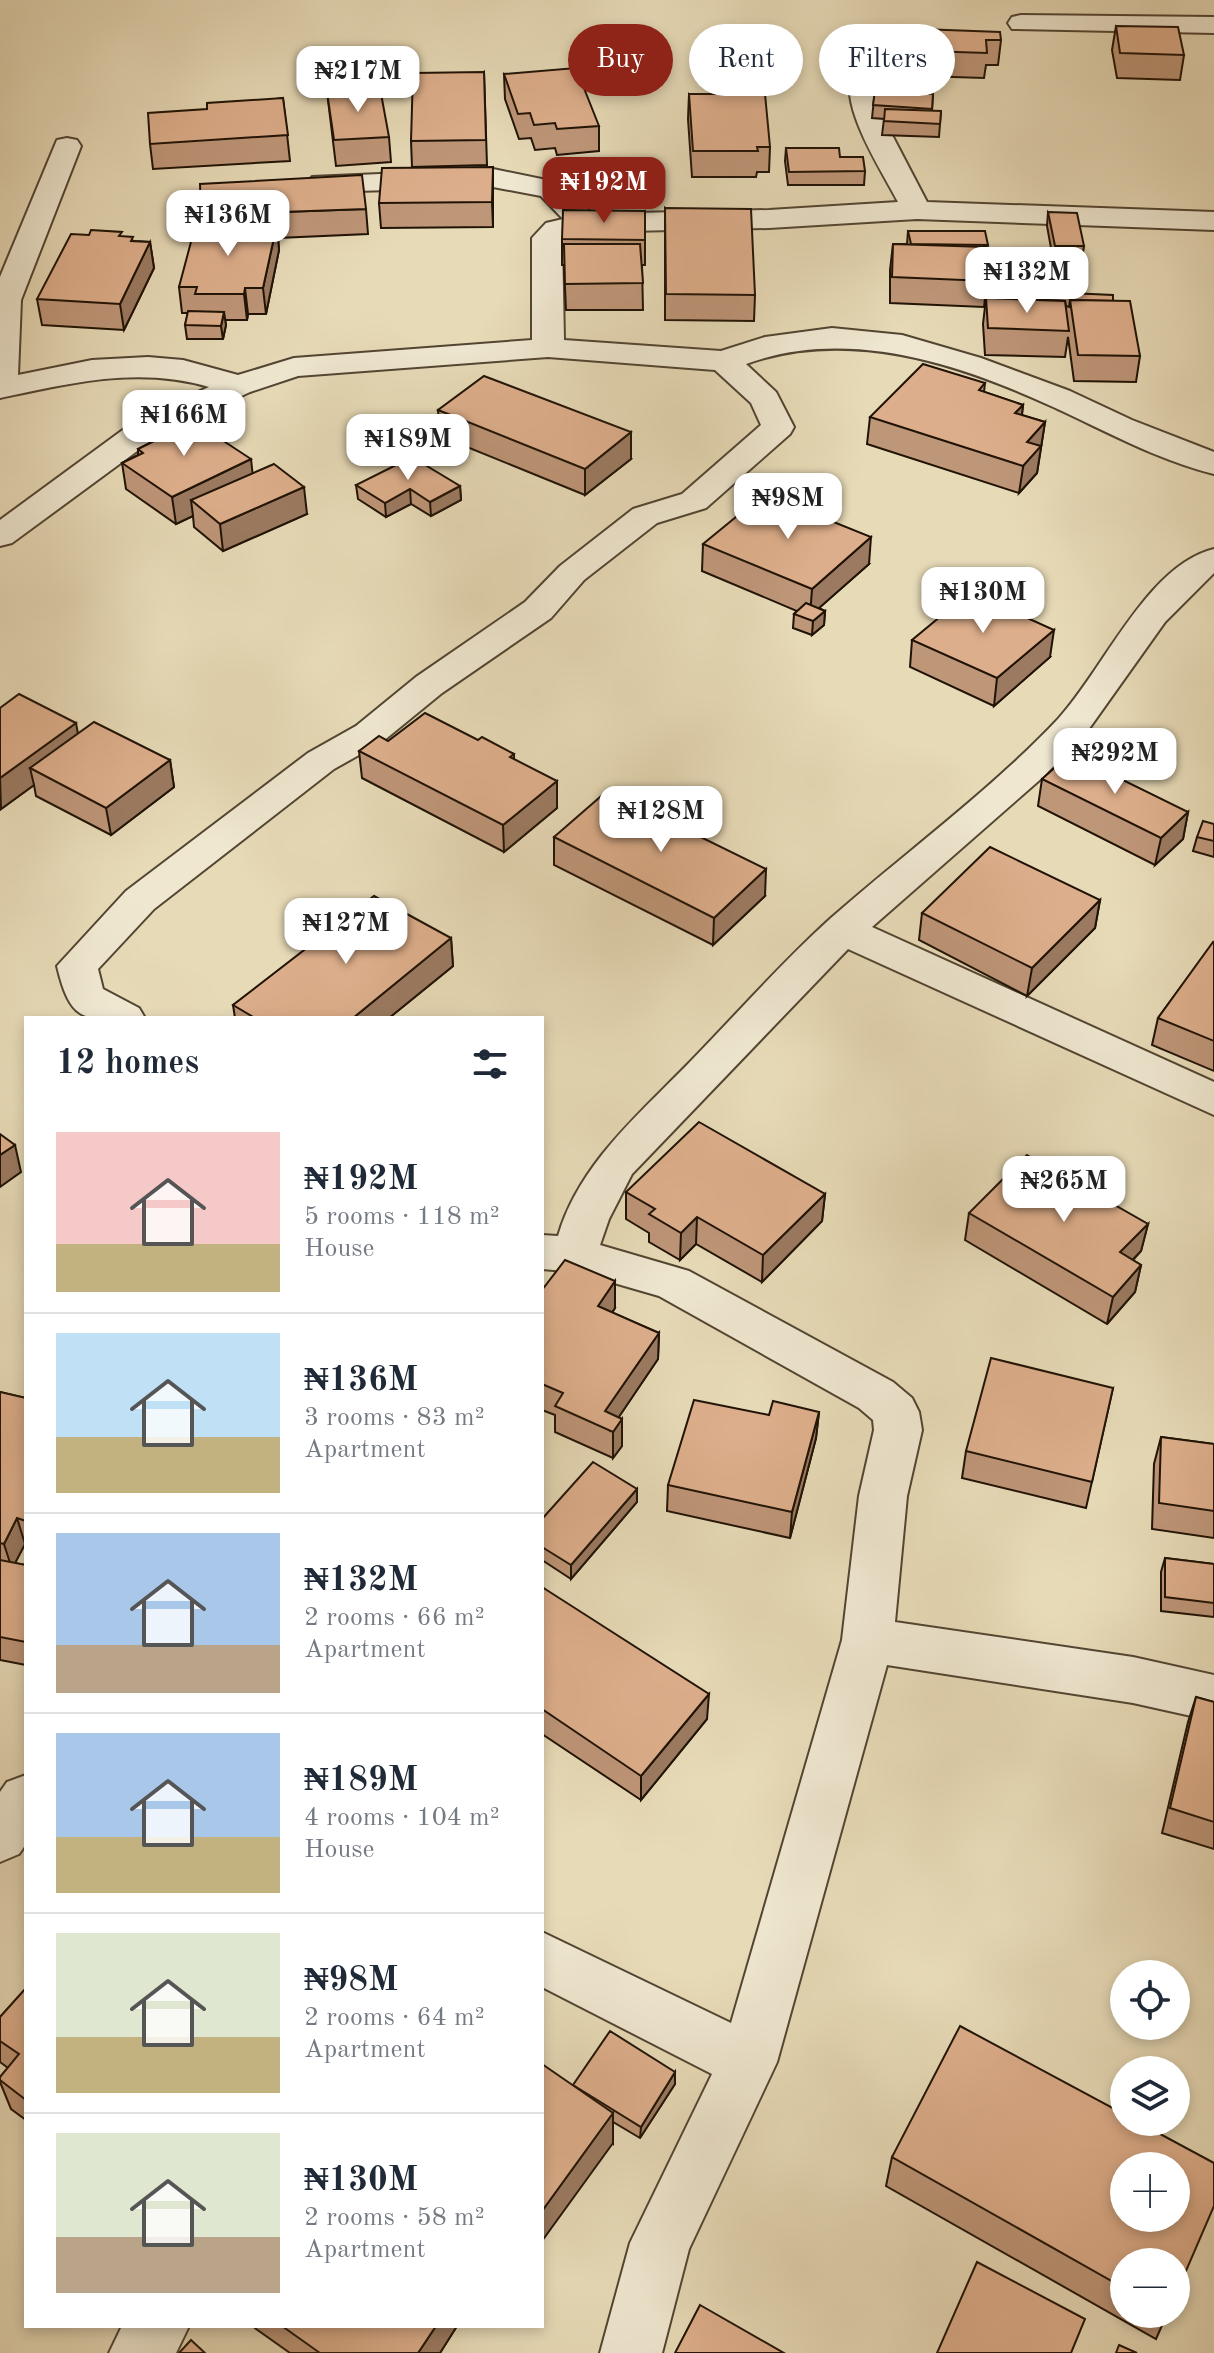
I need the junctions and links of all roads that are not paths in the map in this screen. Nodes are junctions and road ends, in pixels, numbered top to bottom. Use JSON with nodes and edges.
{"nodes":[{"id":1,"x":1021,"y":23,"type":"dead end"},
{"id":2,"x":1214,"y":25,"type":"edge"},
{"id":3,"x":865,"y":96,"type":"edge"},
{"id":4,"x":67,"y":146,"type":"dead end"},
{"id":5,"x":322,"y":183,"type":"edge"},
{"id":6,"x":917,"y":210,"type":"junction"},
{"id":7,"x":1214,"y":221,"type":"edge"},
{"id":8,"x":584,"y":223,"type":"junction"},
{"id":9,"x":548,"y":348,"type":"junction"},
{"id":10,"x":724,"y":361,"type":"junction"},
{"id":11,"x":239,"y":385,"type":"junction"},
{"id":12,"x":0,"y":388,"type":"edge"},
{"id":13,"x":1214,"y":464,"type":"edge"},
{"id":14,"x":0,"y":536,"type":"edge"},
{"id":15,"x":1214,"y":559,"type":"edge"},
{"id":16,"x":843,"y":930,"type":"junction"},
{"id":17,"x":120,"y":1016,"type":"edge"},
{"id":18,"x":1214,"y":1100,"type":"edge"},
{"id":19,"x":559,"y":1254,"type":"edge"},
{"id":20,"x":868,"y":1640,"type":"junction"},
{"id":21,"x":1214,"y":1698,"type":"edge"},
{"id":22,"x":24,"y":1802,"type":"edge"},
{"id":23,"x":0,"y":1837,"type":"edge"},
{"id":24,"x":544,"y":1959,"type":"edge"},
{"id":25,"x":748,"y":2062,"type":"junction"},
{"id":26,"x":157,"y":2328,"type":"edge"},
{"id":27,"x":140,"y":2353,"type":"edge"},
{"id":28,"x":631,"y":2353,"type":"edge"}],
"edges":[{"from":1,"to":2,"type":"street"},
{"from":3,"to":6,"type":"street"},
{"from":4,"to":12,"type":"street"},
{"from":5,"to":8,"type":"street"},
{"from":6,"to":7,"type":"street"},
{"from":6,"to":8,"type":"street"},
{"from":8,"to":9,"type":"street"},
{"from":9,"to":10,"type":"street"},
{"from":9,"to":11,"type":"street"},
{"from":10,"to":13,"type":"street"},
{"from":10,"to":17,"type":"street"},
{"from":11,"to":12,"type":"street"},
{"from":11,"to":14,"type":"street"},
{"from":15,"to":16,"type":"street"},
{"from":16,"to":18,"type":"street"},
{"from":16,"to":19,"type":"street"},
{"from":19,"to":20,"type":"street"},
{"from":20,"to":21,"type":"street"},
{"from":20,"to":25,"type":"street"},
{"from":22,"to":23,"type":"street"},
{"from":24,"to":25,"type":"street"},
{"from":25,"to":28,"type":"street"},
{"from":26,"to":27,"type":"street"}]}
